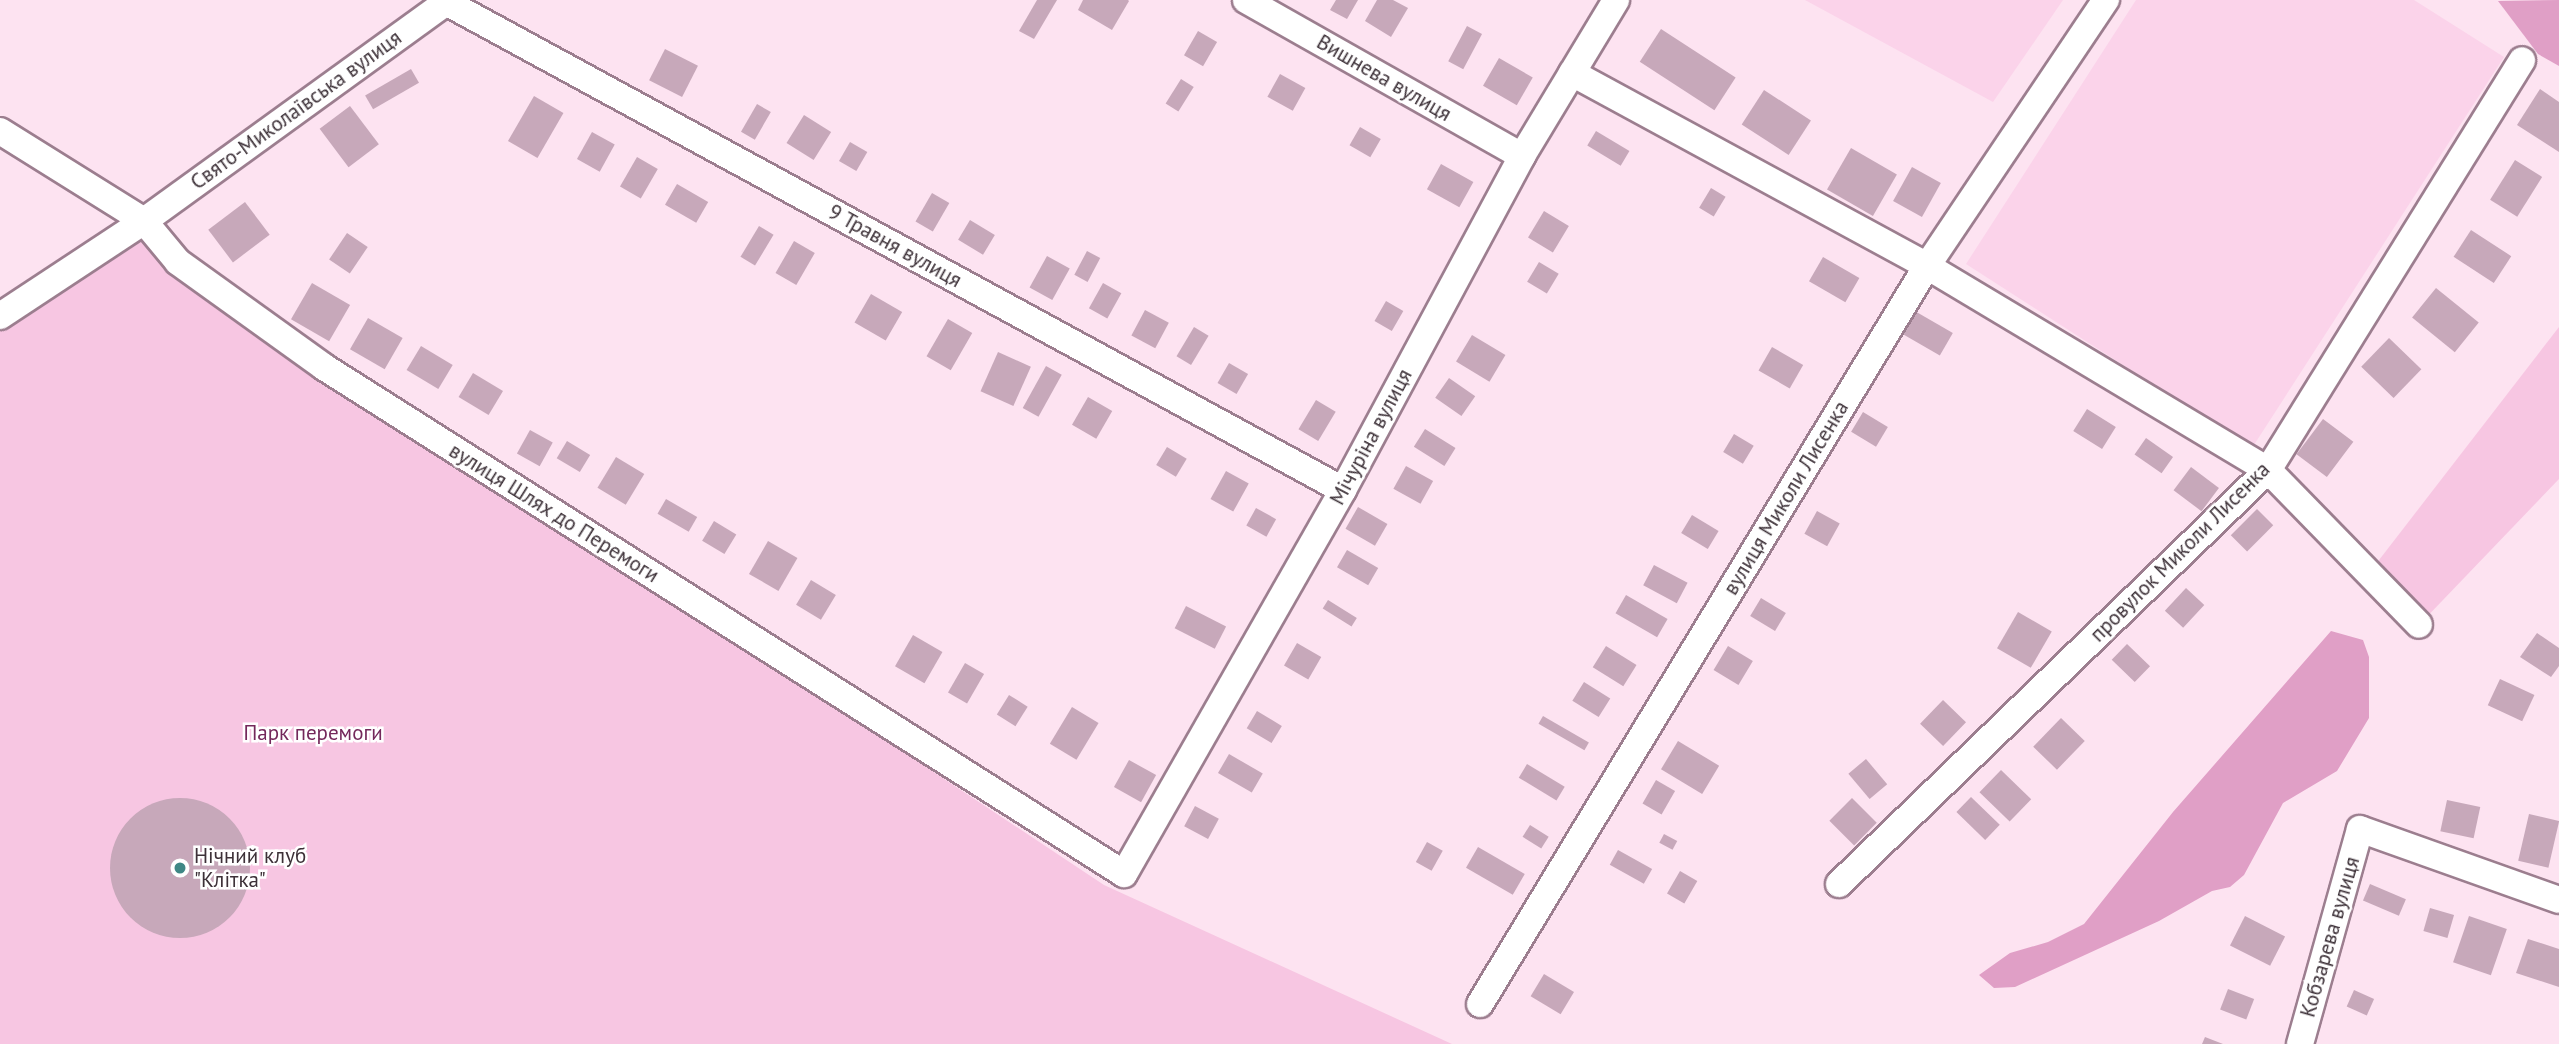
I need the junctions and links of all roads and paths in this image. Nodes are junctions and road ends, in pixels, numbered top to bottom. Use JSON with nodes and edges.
{"nodes":[{"id":1,"x":1246,"y":0,"type":"edge"},
{"id":2,"x":1616,"y":0,"type":"edge"},
{"id":3,"x":2106,"y":0,"type":"edge"},
{"id":4,"x":448,"y":1,"type":"edge"},
{"id":5,"x":2522,"y":60,"type":"dead end"},
{"id":6,"x":1572,"y":72,"type":"junction"},
{"id":7,"x":0,"y":131,"type":"edge"},
{"id":8,"x":1522,"y":156,"type":"junction"},
{"id":9,"x":144,"y":221,"type":"junction"},
{"id":10,"x":1927,"y":266,"type":"junction"},
{"id":11,"x":0,"y":316,"type":"edge"},
{"id":12,"x":2268,"y":470,"type":"junction"},
{"id":13,"x":1343,"y":491,"type":"junction"},
{"id":14,"x":2419,"y":625,"type":"dead end"},
{"id":15,"x":1125,"y":874,"type":"joint"},
{"id":16,"x":1839,"y":884,"type":"dead end"},
{"id":17,"x":2559,"y":900,"type":"edge"},
{"id":18,"x":1480,"y":1004,"type":"dead end"},
{"id":19,"x":2300,"y":1044,"type":"edge"}],
"edges":[{"from":1,"to":8,"type":"street","name":"Вишнева вулиця"},
{"from":2,"to":6,"type":"street","name":"Мічуріна вулиця"},
{"from":3,"to":10,"type":"street","name":"вулиця Миколи Лисенка"},
{"from":4,"to":9,"type":"street","name":"Свято-Миколаївська вулиця"},
{"from":4,"to":13,"type":"street","name":"9 Травня вулиця"},
{"from":5,"to":12,"type":"street","name":"провулок Миколи Лисенка"},
{"from":6,"to":8,"type":"street","name":"Мічуріна вулиця"},
{"from":6,"to":10,"type":"street"},
{"from":7,"to":9,"type":"street","name":"вулиця Шлях до Перемоги"},
{"from":8,"to":13,"type":"street","name":"Мічуріна вулиця"},
{"from":9,"to":11,"type":"street","name":"Свято-Миколаївська вулиця"},
{"from":9,"to":15,"type":"street","name":"вулиця Шлях до Перемоги"},
{"from":10,"to":12,"type":"street"},
{"from":10,"to":18,"type":"street","name":"вулиця Миколи Лисенка"},
{"from":12,"to":14,"type":"street"},
{"from":12,"to":16,"type":"street","name":"провулок Миколи Лисенка"},
{"from":13,"to":15,"type":"street","name":"Мічуріна вулиця"},
{"from":17,"to":19,"type":"street","name":"Кобзарева вулиця"}]}
